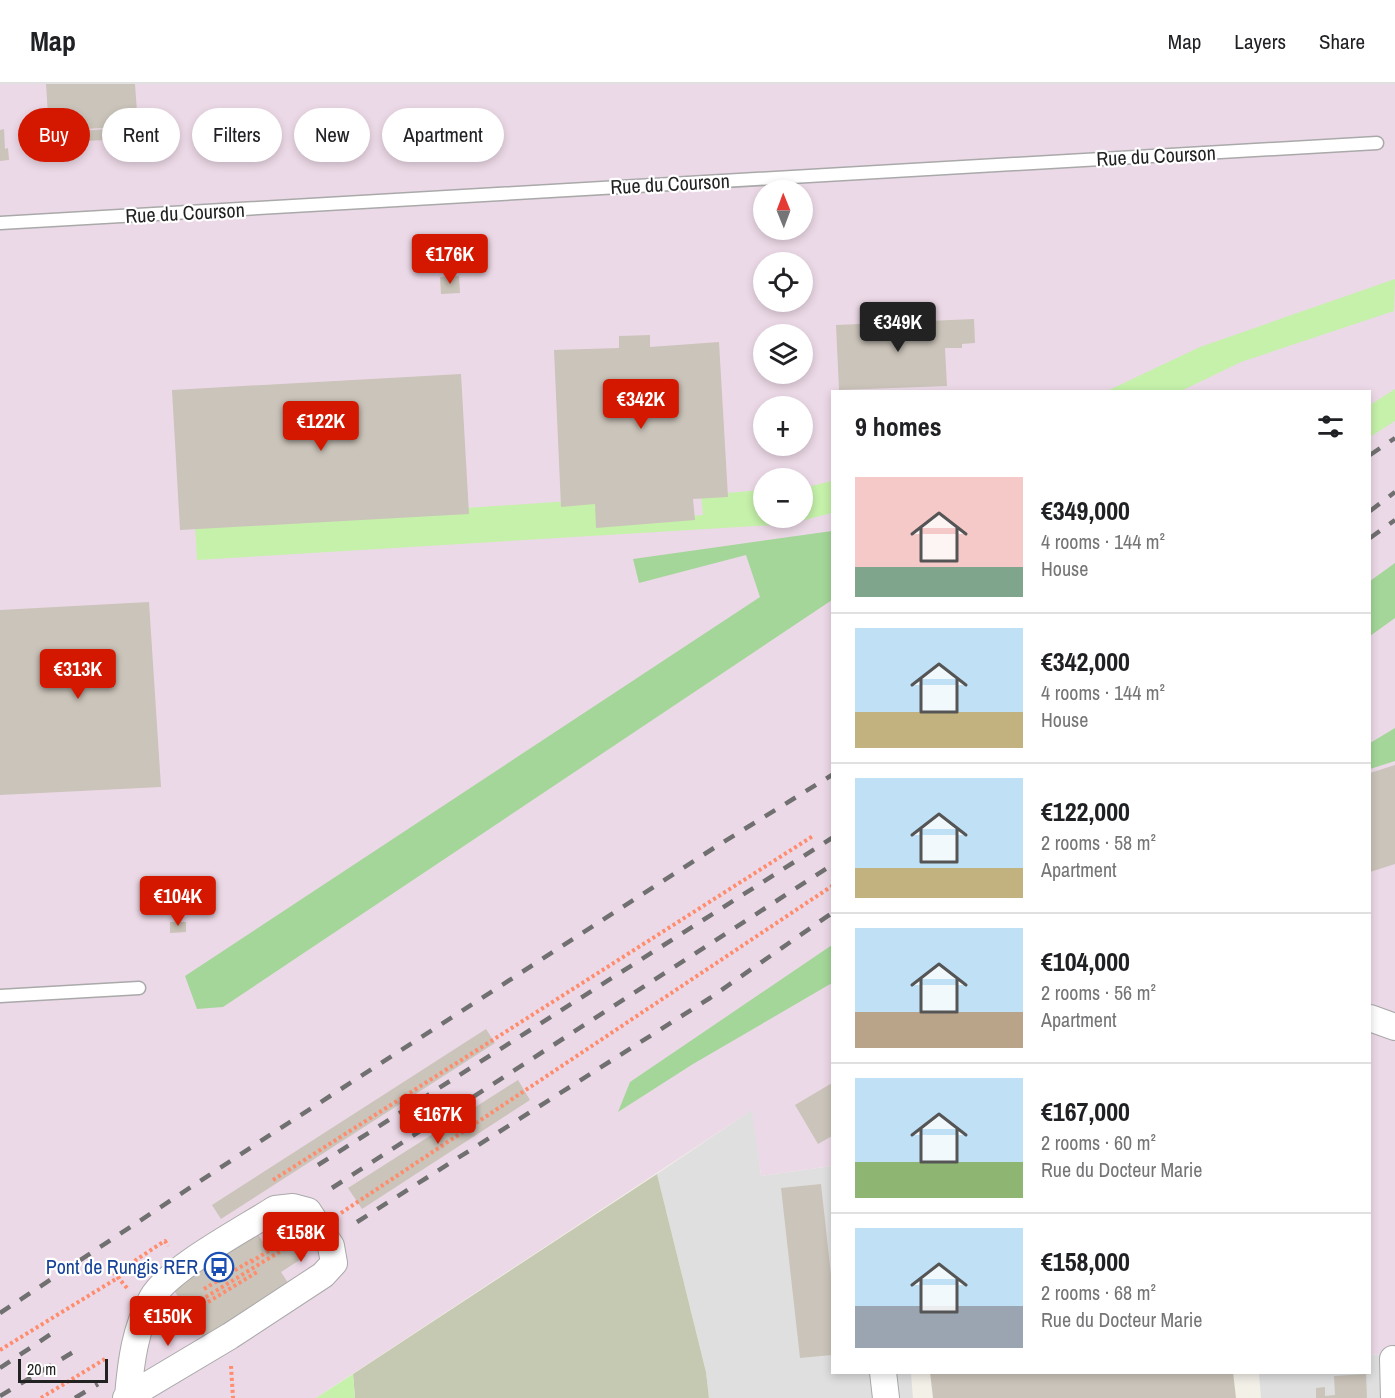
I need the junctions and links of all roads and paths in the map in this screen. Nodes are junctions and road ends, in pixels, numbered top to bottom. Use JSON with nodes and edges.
{"nodes":[{"id":1,"x":1377,"y":143,"type":"dead end"},
{"id":2,"x":0,"y":223,"type":"edge"},
{"id":3,"x":813,"y":836,"type":"dead end"},
{"id":4,"x":831,"y":887,"type":"edge"},
{"id":5,"x":139,"y":988,"type":"dead end"},
{"id":6,"x":0,"y":996,"type":"edge"},
{"id":7,"x":1371,"y":1018,"type":"edge"},
{"id":8,"x":1395,"y":1028,"type":"edge"},
{"id":9,"x":268,"y":1183,"type":"dead end"},
{"id":10,"x":338,"y":1215,"type":"dead end"},
{"id":11,"x":178,"y":1240,"type":"dead end"},
{"id":12,"x":298,"y":1240,"type":"dead end"},
{"id":13,"x":163,"y":1242,"type":"dead end"},
{"id":14,"x":266,"y":1252,"type":"dead end"},
{"id":15,"x":159,"y":1253,"type":"dead end"},
{"id":16,"x":269,"y":1258,"type":"junction"},
{"id":17,"x":149,"y":1259,"type":"dead end"},
{"id":18,"x":250,"y":1262,"type":"dead end"},
{"id":19,"x":119,"y":1271,"type":"dead end"},
{"id":20,"x":257,"y":1272,"type":"dead end"},
{"id":21,"x":212,"y":1285,"type":"dead end"},
{"id":22,"x":208,"y":1302,"type":"dead end"},
{"id":23,"x":170,"y":1319,"type":"dead end"},
{"id":24,"x":0,"y":1350,"type":"edge"},
{"id":25,"x":110,"y":1356,"type":"dead end"},
{"id":26,"x":1393,"y":1359,"type":"dead end"},
{"id":27,"x":231,"y":1363,"type":"dead end"},
{"id":28,"x":883,"y":1374,"type":"edge"},
{"id":29,"x":127,"y":1397,"type":"edge"},
{"id":30,"x":41,"y":1398,"type":"edge"},
{"id":31,"x":233,"y":1398,"type":"edge"},
{"id":32,"x":886,"y":1398,"type":"edge"},
{"id":33,"x":1394,"y":1398,"type":"edge"}],
"edges":[{"from":1,"to":2,"type":"lane","name":"Rue du Courson"},
{"from":3,"to":9,"type":"path"},
{"from":4,"to":10,"type":"path"},
{"from":5,"to":6,"type":"lane"},
{"from":7,"to":8,"type":"street"},
{"from":11,"to":15,"type":"path"},
{"from":12,"to":16,"type":"path"},
{"from":13,"to":19,"type":"path"},
{"from":14,"to":18,"type":"path"},
{"from":16,"to":21,"type":"path"},
{"from":16,"to":23,"type":"path"},
{"from":17,"to":24,"type":"path"},
{"from":20,"to":22,"type":"path"},
{"from":25,"to":30,"type":"path"},
{"from":26,"to":33,"type":"street"},
{"from":27,"to":31,"type":"path"},
{"from":28,"to":32,"type":"street"},
{"from":29,"to":29,"type":"street"}]}
